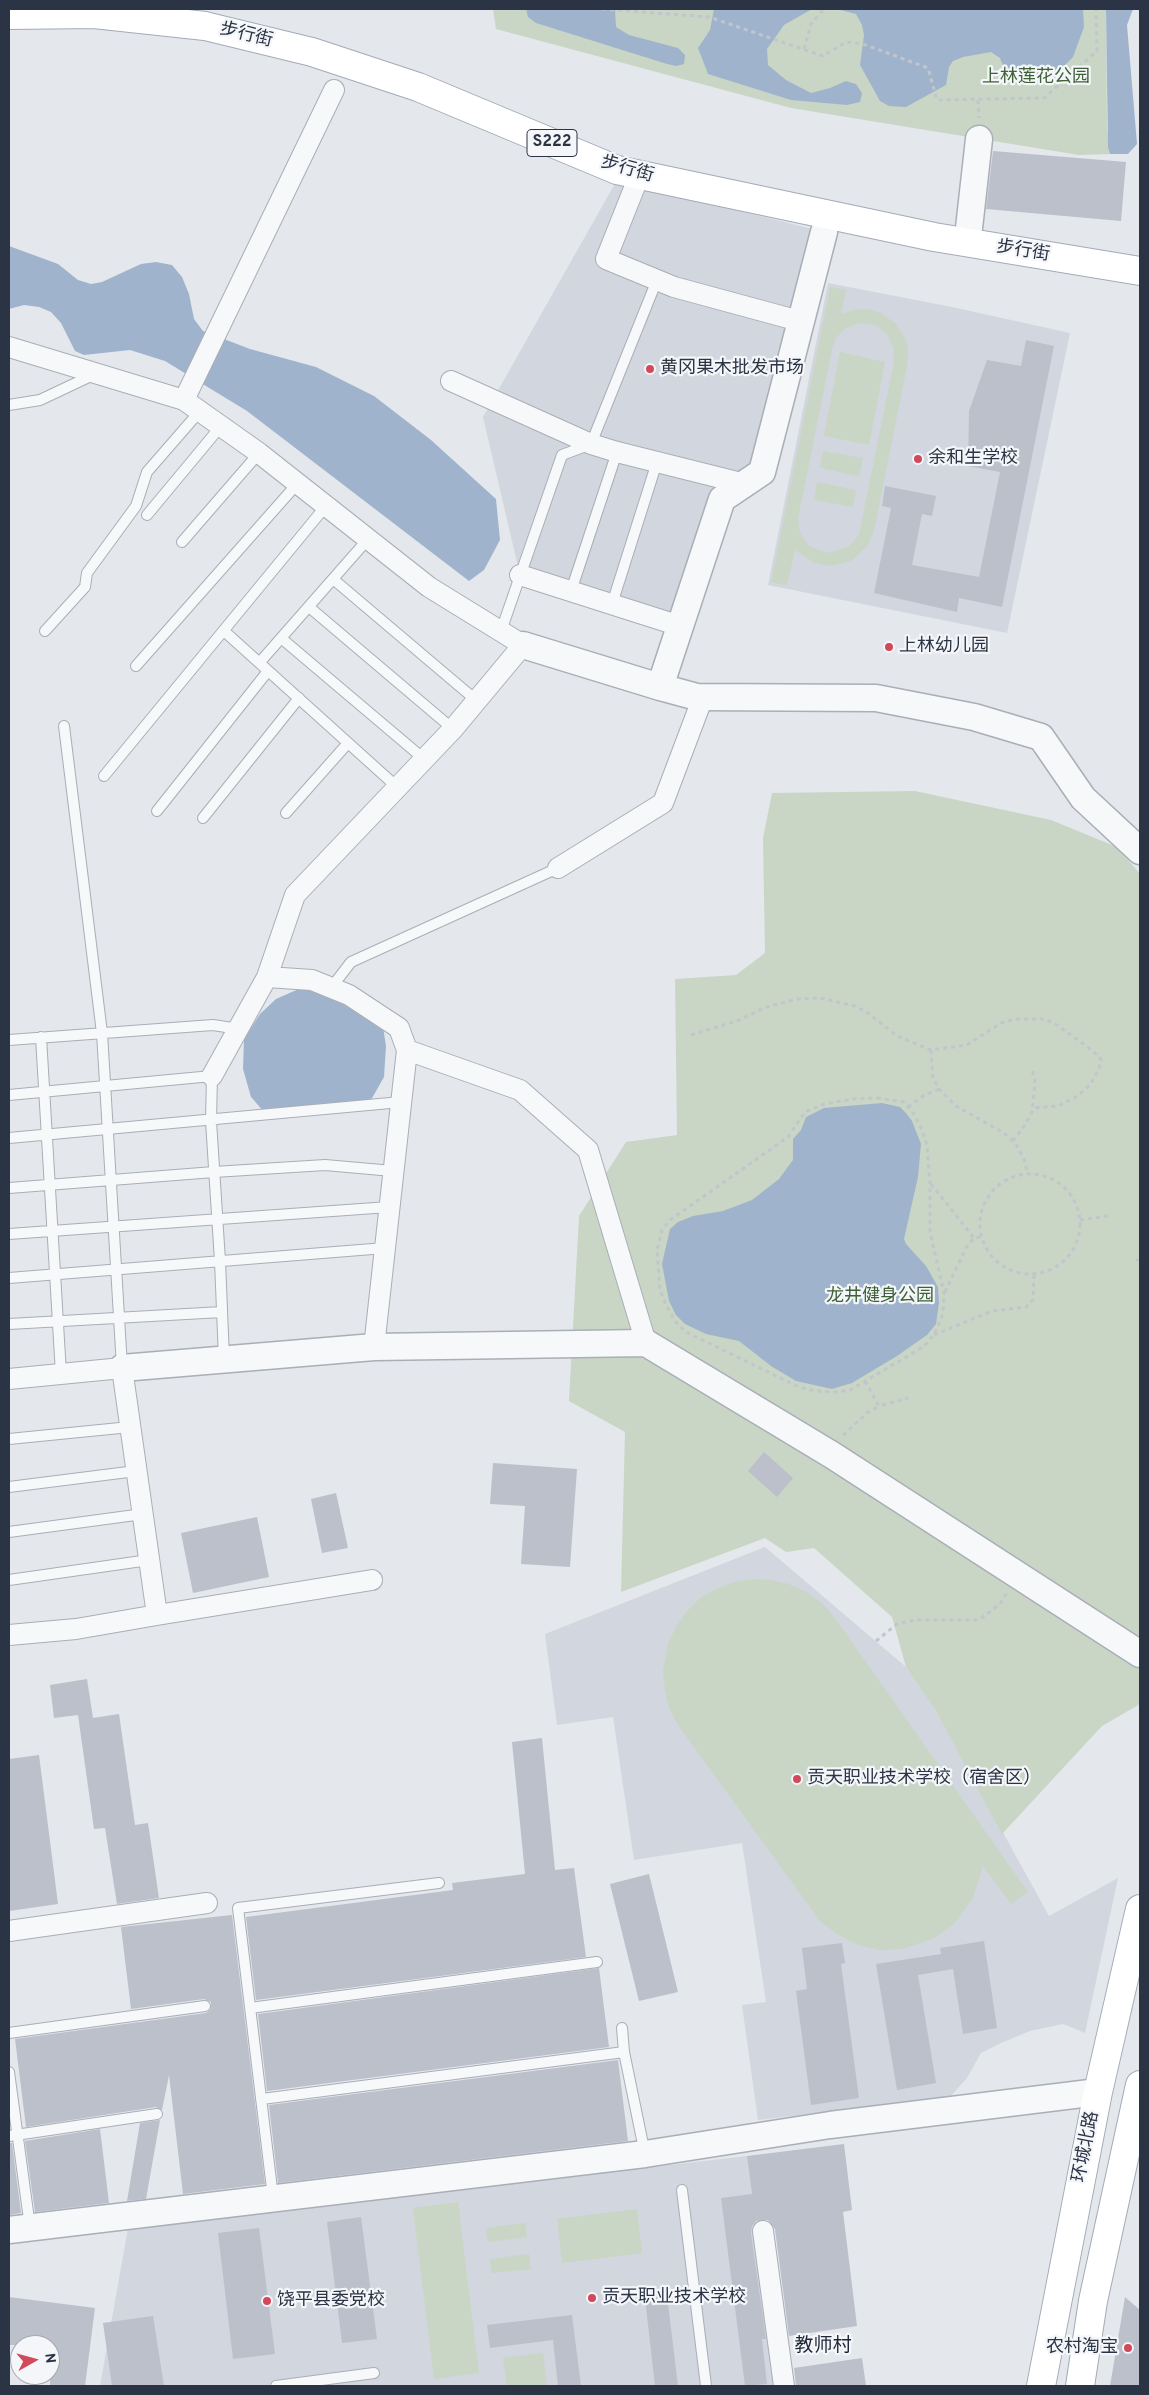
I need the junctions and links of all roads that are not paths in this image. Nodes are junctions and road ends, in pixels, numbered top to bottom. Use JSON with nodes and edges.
{"nodes":[{"id":1,"x":9,"y":15,"type":"edge"},
{"id":2,"x":334,"y":90,"type":"dead end"},
{"id":3,"x":979,"y":139,"type":"dead end"},
{"id":4,"x":635,"y":186,"type":"dead end"},
{"id":5,"x":824,"y":232,"type":"dead end"},
{"id":6,"x":968,"y":237,"type":"dead end"},
{"id":7,"x":1140,"y":250,"type":"edge"},
{"id":8,"x":1101,"y":264,"type":"junction"},
{"id":9,"x":1140,"y":271,"type":"edge"},
{"id":10,"x":657,"y":280,"type":"junction"},
{"id":11,"x":803,"y":322,"type":"junction"},
{"id":12,"x":9,"y":348,"type":"edge"},
{"id":13,"x":96,"y":374,"type":"junction"},
{"id":14,"x":451,"y":381,"type":"dead end"},
{"id":15,"x":9,"y":405,"type":"edge"},
{"id":16,"x":192,"y":405,"type":"junction"},
{"id":17,"x":221,"y":426,"type":"junction"},
{"id":18,"x":591,"y":444,"type":"junction"},
{"id":19,"x":617,"y":452,"type":"junction"},
{"id":20,"x":259,"y":453,"type":"junction"},
{"id":21,"x":657,"y":462,"type":"junction"},
{"id":22,"x":297,"y":484,"type":"junction"},
{"id":23,"x":745,"y":484,"type":"junction"},
{"id":24,"x":325,"y":507,"type":"junction"},
{"id":25,"x":147,"y":515,"type":"dead end"},
{"id":26,"x":368,"y":539,"type":"junction"},
{"id":27,"x":182,"y":542,"type":"dead end"},
{"id":28,"x":520,"y":575,"type":"junction"},
{"id":29,"x":333,"y":579,"type":"junction"},
{"id":30,"x":571,"y":591,"type":"junction"},
{"id":31,"x":612,"y":604,"type":"junction"},
{"id":32,"x":309,"y":607,"type":"junction"},
{"id":33,"x":680,"y":626,"type":"junction"},
{"id":34,"x":45,"y":631,"type":"dead end"},
{"id":35,"x":224,"y":631,"type":"junction"},
{"id":36,"x":501,"y":631,"type":"junction"},
{"id":37,"x":281,"y":638,"type":"junction"},
{"id":38,"x":523,"y":645,"type":"junction"},
{"id":39,"x":260,"y":662,"type":"junction"},
{"id":40,"x":136,"y":666,"type":"dead end"},
{"id":41,"x":268,"y":671,"type":"junction"},
{"id":42,"x":660,"y":686,"type":"junction"},
{"id":43,"x":299,"y":698,"type":"junction"},
{"id":44,"x":703,"y":698,"type":"junction"},
{"id":45,"x":477,"y":701,"type":"junction"},
{"id":46,"x":64,"y":726,"type":"dead end"},
{"id":47,"x":453,"y":728,"type":"junction"},
{"id":48,"x":348,"y":743,"type":"junction"},
{"id":49,"x":424,"y":758,"type":"junction"},
{"id":50,"x":104,"y":776,"type":"dead end"},
{"id":51,"x":397,"y":787,"type":"junction"},
{"id":52,"x":156,"y":811,"type":"dead end"},
{"id":53,"x":286,"y":813,"type":"dead end"},
{"id":54,"x":203,"y":818,"type":"dead end"},
{"id":55,"x":1140,"y":851,"type":"edge"},
{"id":56,"x":558,"y":868,"type":"joint"},
{"id":57,"x":267,"y":977,"type":"junction"},
{"id":58,"x":330,"y":988,"type":"junction"},
{"id":59,"x":238,"y":1030,"type":"junction"},
{"id":60,"x":102,"y":1033,"type":"junction"},
{"id":61,"x":41,"y":1037,"type":"junction"},
{"id":62,"x":9,"y":1040,"type":"edge"},
{"id":63,"x":407,"y":1050,"type":"junction"},
{"id":64,"x":212,"y":1076,"type":"junction"},
{"id":65,"x":105,"y":1087,"type":"junction"},
{"id":66,"x":44,"y":1092,"type":"junction"},
{"id":67,"x":9,"y":1095,"type":"edge"},
{"id":68,"x":401,"y":1102,"type":"junction"},
{"id":69,"x":211,"y":1121,"type":"junction"},
{"id":70,"x":107,"y":1130,"type":"junction"},
{"id":71,"x":47,"y":1135,"type":"junction"},
{"id":72,"x":9,"y":1138,"type":"edge"},
{"id":73,"x":393,"y":1171,"type":"junction"},
{"id":74,"x":214,"y":1172,"type":"junction"},
{"id":75,"x":111,"y":1180,"type":"junction"},
{"id":76,"x":50,"y":1186,"type":"junction"},
{"id":77,"x":9,"y":1188,"type":"edge"},
{"id":78,"x":389,"y":1207,"type":"junction"},
{"id":79,"x":216,"y":1220,"type":"junction"},
{"id":80,"x":113,"y":1227,"type":"junction"},
{"id":81,"x":53,"y":1230,"type":"junction"},
{"id":82,"x":9,"y":1234,"type":"edge"},
{"id":83,"x":385,"y":1248,"type":"junction"},
{"id":84,"x":220,"y":1261,"type":"junction"},
{"id":85,"x":116,"y":1270,"type":"junction"},
{"id":86,"x":56,"y":1274,"type":"junction"},
{"id":87,"x":9,"y":1278,"type":"edge"},
{"id":88,"x":222,"y":1312,"type":"junction"},
{"id":89,"x":119,"y":1317,"type":"junction"},
{"id":90,"x":58,"y":1320,"type":"junction"},
{"id":91,"x":9,"y":1324,"type":"edge"},
{"id":92,"x":646,"y":1343,"type":"junction"},
{"id":93,"x":374,"y":1346,"type":"junction"},
{"id":94,"x":224,"y":1360,"type":"junction"},
{"id":95,"x":122,"y":1368,"type":"junction"},
{"id":96,"x":60,"y":1374,"type":"junction"},
{"id":97,"x":9,"y":1379,"type":"edge"},
{"id":98,"x":130,"y":1427,"type":"junction"},
{"id":99,"x":9,"y":1439,"type":"edge"},
{"id":100,"x":136,"y":1471,"type":"junction"},
{"id":101,"x":9,"y":1487,"type":"edge"},
{"id":102,"x":143,"y":1514,"type":"junction"},
{"id":103,"x":9,"y":1532,"type":"edge"},
{"id":104,"x":149,"y":1560,"type":"junction"},
{"id":105,"x":9,"y":1580,"type":"edge"},
{"id":106,"x":372,"y":1580,"type":"dead end"},
{"id":107,"x":157,"y":1615,"type":"junction"},
{"id":108,"x":9,"y":1635,"type":"edge"},
{"id":109,"x":1140,"y":1654,"type":"edge"},
{"id":110,"x":439,"y":1883,"type":"dead end"},
{"id":111,"x":207,"y":1903,"type":"dead end"},
{"id":112,"x":1140,"y":1909,"type":"edge"},
{"id":113,"x":9,"y":1932,"type":"edge"},
{"id":114,"x":597,"y":1962,"type":"dead end"},
{"id":115,"x":205,"y":2006,"type":"dead end"},
{"id":116,"x":250,"y":2008,"type":"junction"},
{"id":117,"x":622,"y":2028,"type":"dead end"},
{"id":118,"x":9,"y":2033,"type":"edge"},
{"id":119,"x":624,"y":2052,"type":"junction"},
{"id":120,"x":9,"y":2072,"type":"edge"},
{"id":121,"x":1140,"y":2085,"type":"edge"},
{"id":122,"x":1098,"y":2092,"type":"junction"},
{"id":123,"x":262,"y":2100,"type":"junction"},
{"id":124,"x":157,"y":2114,"type":"dead end"},
{"id":125,"x":13,"y":2135,"type":"edge"},
{"id":126,"x":645,"y":2154,"type":"junction"},
{"id":127,"x":682,"y":2190,"type":"dead end"},
{"id":128,"x":274,"y":2198,"type":"junction"},
{"id":129,"x":19,"y":2229,"type":"edge"},
{"id":130,"x":764,"y":2231,"type":"dead end"},
{"id":131,"x":374,"y":2373,"type":"dead end"},
{"id":132,"x":276,"y":2386,"type":"edge"},
{"id":133,"x":706,"y":2386,"type":"edge"},
{"id":134,"x":784,"y":2386,"type":"edge"},
{"id":135,"x":1041,"y":2386,"type":"edge"},
{"id":136,"x":1080,"y":2386,"type":"edge"}],
"edges":[{"from":1,"to":8,"type":"main road","name":"步行街","number":"S222"},
{"from":2,"to":16,"type":"street"},
{"from":3,"to":6,"type":"street"},
{"from":4,"to":10,"type":"street"},
{"from":5,"to":11,"type":"street"},
{"from":7,"to":8,"type":"main road"},
{"from":8,"to":9,"type":"main road","name":"步行街","number":"S222"},
{"from":10,"to":11,"type":"street"},
{"from":10,"to":18,"type":"lane"},
{"from":11,"to":23,"type":"street"},
{"from":12,"to":13,"type":"street"},
{"from":13,"to":15,"type":"lane"},
{"from":13,"to":16,"type":"street"},
{"from":14,"to":18,"type":"street"},
{"from":16,"to":17,"type":"street"},
{"from":16,"to":34,"type":"lane"},
{"from":17,"to":20,"type":"street"},
{"from":17,"to":25,"type":"lane"},
{"from":18,"to":19,"type":"street"},
{"from":18,"to":28,"type":"lane"},
{"from":19,"to":21,"type":"street"},
{"from":19,"to":30,"type":"lane"},
{"from":20,"to":22,"type":"street"},
{"from":20,"to":27,"type":"lane"},
{"from":21,"to":23,"type":"street"},
{"from":21,"to":31,"type":"lane"},
{"from":22,"to":24,"type":"street"},
{"from":22,"to":40,"type":"lane"},
{"from":23,"to":33,"type":"street"},
{"from":24,"to":26,"type":"street"},
{"from":24,"to":35,"type":"lane"},
{"from":26,"to":29,"type":"lane"},
{"from":26,"to":36,"type":"street"},
{"from":28,"to":30,"type":"street"},
{"from":28,"to":36,"type":"lane"},
{"from":29,"to":32,"type":"lane"},
{"from":29,"to":45,"type":"lane"},
{"from":30,"to":31,"type":"street"},
{"from":31,"to":33,"type":"street"},
{"from":32,"to":37,"type":"lane"},
{"from":32,"to":47,"type":"lane"},
{"from":33,"to":42,"type":"street"},
{"from":35,"to":39,"type":"lane"},
{"from":35,"to":50,"type":"lane"},
{"from":36,"to":38,"type":"street"},
{"from":37,"to":39,"type":"lane"},
{"from":37,"to":49,"type":"lane"},
{"from":38,"to":42,"type":"street"},
{"from":38,"to":45,"type":"street"},
{"from":39,"to":41,"type":"lane"},
{"from":41,"to":43,"type":"lane"},
{"from":41,"to":52,"type":"lane"},
{"from":42,"to":44,"type":"street"},
{"from":43,"to":48,"type":"lane"},
{"from":43,"to":54,"type":"lane"},
{"from":44,"to":55,"type":"street"},
{"from":44,"to":56,"type":"street"},
{"from":45,"to":47,"type":"street"},
{"from":46,"to":60,"type":"lane"},
{"from":47,"to":49,"type":"street"},
{"from":48,"to":51,"type":"lane"},
{"from":48,"to":53,"type":"lane"},
{"from":49,"to":51,"type":"street"},
{"from":51,"to":57,"type":"street"},
{"from":56,"to":58,"type":"lane"},
{"from":57,"to":58,"type":"street"},
{"from":57,"to":59,"type":"street"},
{"from":58,"to":63,"type":"street"},
{"from":59,"to":60,"type":"lane"},
{"from":59,"to":64,"type":"street"},
{"from":60,"to":61,"type":"lane"},
{"from":60,"to":65,"type":"lane"},
{"from":61,"to":62,"type":"lane"},
{"from":61,"to":66,"type":"lane"},
{"from":63,"to":68,"type":"street"},
{"from":63,"to":92,"type":"street"},
{"from":64,"to":65,"type":"lane"},
{"from":64,"to":69,"type":"lane"},
{"from":65,"to":66,"type":"lane"},
{"from":65,"to":70,"type":"lane"},
{"from":66,"to":67,"type":"lane"},
{"from":66,"to":71,"type":"lane"},
{"from":68,"to":69,"type":"lane"},
{"from":68,"to":73,"type":"street"},
{"from":69,"to":70,"type":"lane"},
{"from":69,"to":74,"type":"lane"},
{"from":70,"to":71,"type":"lane"},
{"from":70,"to":75,"type":"lane"},
{"from":71,"to":72,"type":"lane"},
{"from":71,"to":76,"type":"lane"},
{"from":73,"to":74,"type":"lane"},
{"from":73,"to":78,"type":"street"},
{"from":74,"to":75,"type":"lane"},
{"from":74,"to":79,"type":"lane"},
{"from":75,"to":76,"type":"lane"},
{"from":75,"to":80,"type":"lane"},
{"from":76,"to":77,"type":"lane"},
{"from":76,"to":81,"type":"lane"},
{"from":78,"to":79,"type":"lane"},
{"from":78,"to":83,"type":"street"},
{"from":79,"to":80,"type":"lane"},
{"from":79,"to":84,"type":"lane"},
{"from":80,"to":81,"type":"lane"},
{"from":80,"to":85,"type":"lane"},
{"from":81,"to":82,"type":"lane"},
{"from":81,"to":86,"type":"lane"},
{"from":83,"to":84,"type":"lane"},
{"from":83,"to":93,"type":"street"},
{"from":84,"to":85,"type":"lane"},
{"from":84,"to":88,"type":"lane"},
{"from":85,"to":86,"type":"lane"},
{"from":85,"to":89,"type":"lane"},
{"from":86,"to":87,"type":"lane"},
{"from":86,"to":90,"type":"lane"},
{"from":88,"to":89,"type":"lane"},
{"from":88,"to":94,"type":"lane"},
{"from":89,"to":90,"type":"lane"},
{"from":89,"to":95,"type":"lane"},
{"from":90,"to":91,"type":"lane"},
{"from":90,"to":96,"type":"lane"},
{"from":92,"to":93,"type":"street"},
{"from":92,"to":109,"type":"street"},
{"from":93,"to":94,"type":"street"},
{"from":94,"to":95,"type":"street"},
{"from":95,"to":96,"type":"street"},
{"from":95,"to":98,"type":"street"},
{"from":96,"to":97,"type":"street"},
{"from":98,"to":99,"type":"lane"},
{"from":98,"to":100,"type":"street"},
{"from":100,"to":101,"type":"lane"},
{"from":100,"to":102,"type":"street"},
{"from":102,"to":103,"type":"lane"},
{"from":102,"to":104,"type":"street"},
{"from":104,"to":105,"type":"lane"},
{"from":104,"to":107,"type":"street"},
{"from":106,"to":107,"type":"street"},
{"from":107,"to":108,"type":"street"},
{"from":110,"to":116,"type":"lane"},
{"from":111,"to":113,"type":"street"},
{"from":112,"to":122,"type":"main road","name":"环城北路"},
{"from":114,"to":116,"type":"lane"},
{"from":115,"to":118,"type":"lane"},
{"from":116,"to":123,"type":"lane"},
{"from":117,"to":119,"type":"lane"},
{"from":119,"to":123,"type":"lane"},
{"from":119,"to":126,"type":"lane"},
{"from":120,"to":125,"type":"lane"},
{"from":121,"to":136,"type":"main road"},
{"from":122,"to":126,"type":"street"},
{"from":122,"to":135,"type":"main road","name":"环城北路"},
{"from":123,"to":128,"type":"lane"},
{"from":124,"to":125,"type":"lane"},
{"from":125,"to":129,"type":"lane"},
{"from":126,"to":128,"type":"street"},
{"from":127,"to":133,"type":"lane"},
{"from":128,"to":129,"type":"street"},
{"from":130,"to":134,"type":"street"},
{"from":131,"to":132,"type":"lane"}]}
